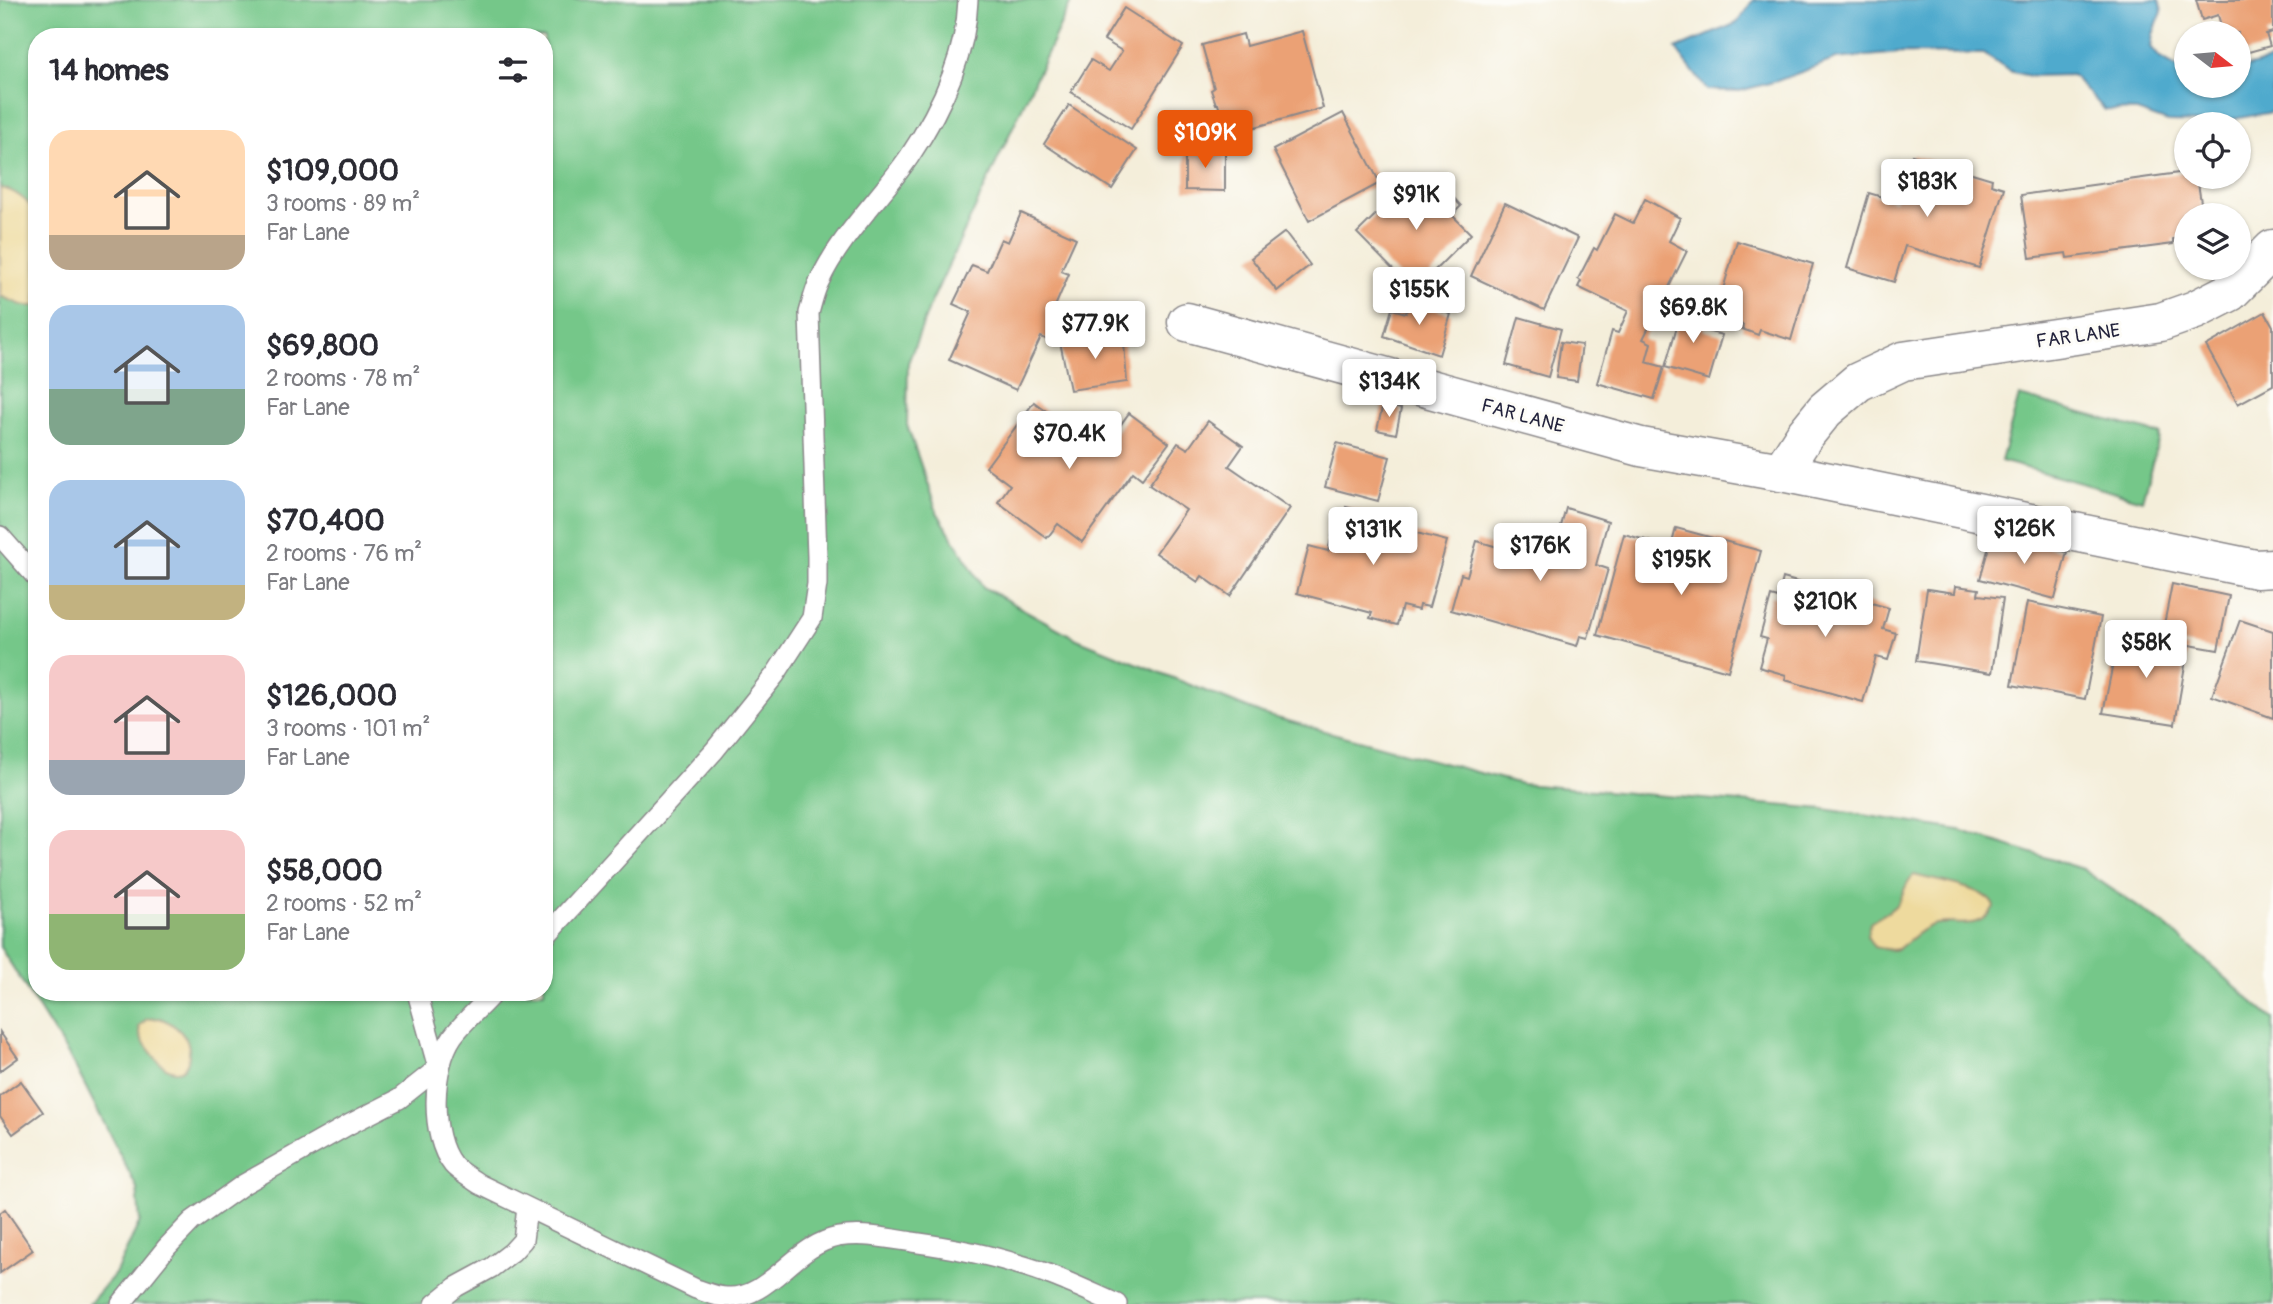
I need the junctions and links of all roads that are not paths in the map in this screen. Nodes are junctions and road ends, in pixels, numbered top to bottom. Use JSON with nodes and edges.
{"nodes":[{"id":1,"x":968,"y":0,"type":"edge"},
{"id":2,"x":2273,"y":249,"type":"edge"},
{"id":3,"x":1187,"y":322,"type":"dead end"},
{"id":4,"x":1780,"y":472,"type":"junction"},
{"id":5,"x":0,"y":536,"type":"edge"},
{"id":6,"x":28,"y":568,"type":"edge"},
{"id":7,"x":2273,"y":568,"type":"edge"},
{"id":8,"x":553,"y":928,"type":"edge"},
{"id":9,"x":419,"y":1001,"type":"edge"},
{"id":10,"x":486,"y":1001,"type":"edge"},
{"id":11,"x":438,"y":1068,"type":"junction"},
{"id":12,"x":527,"y":1208,"type":"junction"},
{"id":13,"x":121,"y":1304,"type":"edge"},
{"id":14,"x":435,"y":1304,"type":"edge"},
{"id":15,"x":1117,"y":1304,"type":"edge"}],
"edges":[{"from":1,"to":8,"type":"lane"},
{"from":2,"to":4,"type":"street","name":"FAR LANE"},
{"from":3,"to":4,"type":"street","name":"FAR LANE"},
{"from":4,"to":7,"type":"street","name":"FAR LANE"},
{"from":5,"to":6,"type":"lane"},
{"from":9,"to":11,"type":"lane"},
{"from":10,"to":11,"type":"lane"},
{"from":11,"to":12,"type":"lane"},
{"from":11,"to":13,"type":"lane"},
{"from":12,"to":14,"type":"lane"},
{"from":12,"to":15,"type":"lane"}]}
